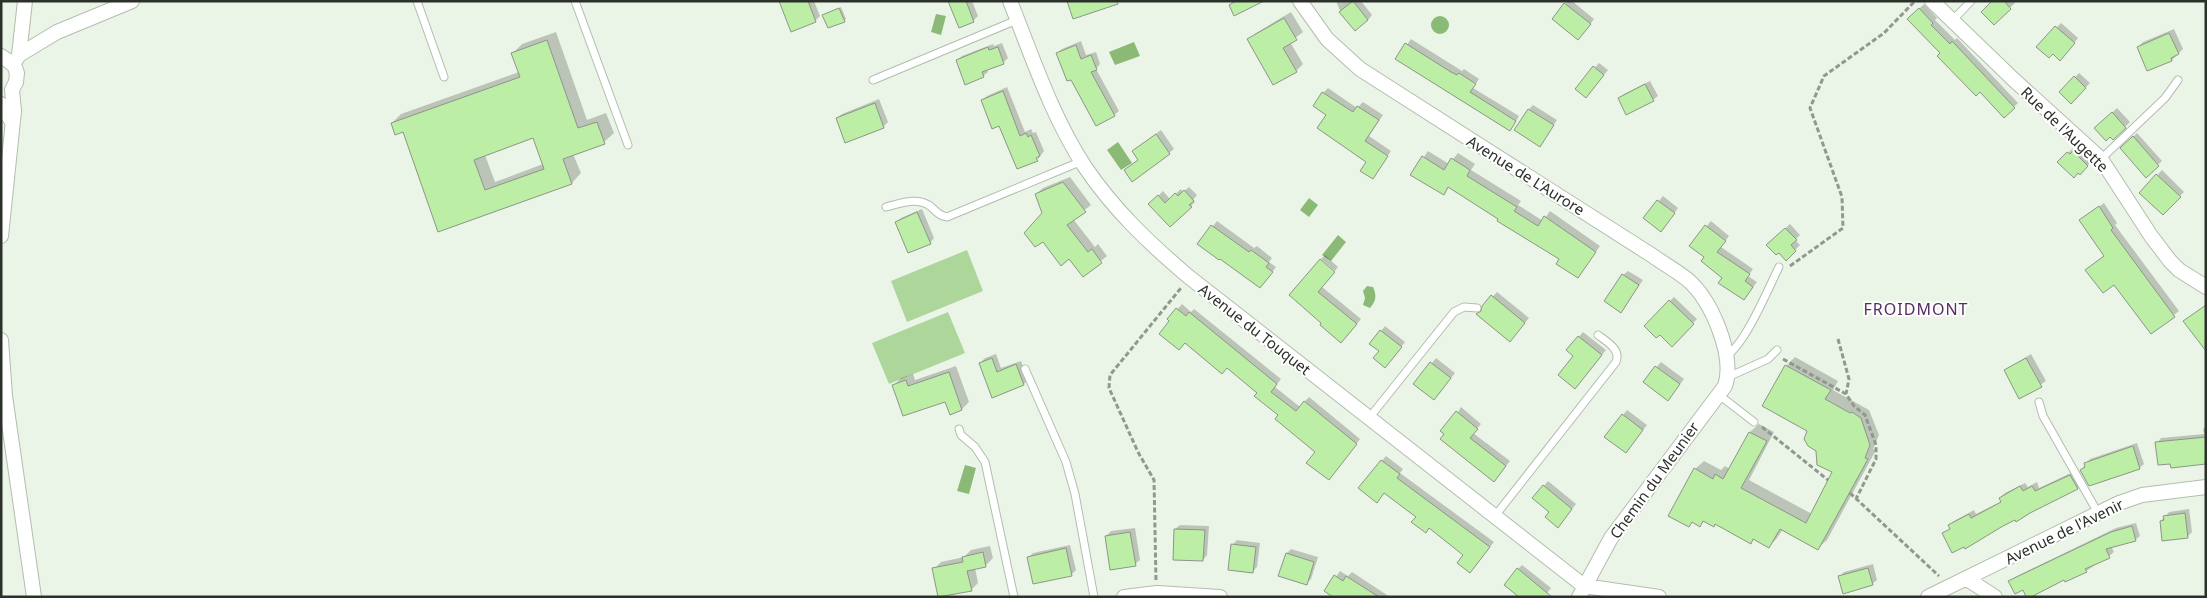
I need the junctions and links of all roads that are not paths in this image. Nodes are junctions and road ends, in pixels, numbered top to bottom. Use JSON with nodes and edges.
{"nodes":[{"id":1,"x":25,"y":1,"type":"edge"},
{"id":2,"x":132,"y":1,"type":"edge"},
{"id":3,"x":417,"y":1,"type":"edge"},
{"id":4,"x":575,"y":1,"type":"edge"},
{"id":5,"x":1010,"y":1,"type":"edge"},
{"id":6,"x":1300,"y":1,"type":"edge"},
{"id":7,"x":1932,"y":1,"type":"edge"},
{"id":8,"x":1971,"y":1,"type":"edge"},
{"id":9,"x":1017,"y":20,"type":"junction"},
{"id":10,"x":1952,"y":21,"type":"junction"},
{"id":11,"x":57,"y":32,"type":"junction"},
{"id":12,"x":22,"y":34,"type":"junction"},
{"id":13,"x":1,"y":55,"type":"edge"},
{"id":14,"x":16,"y":60,"type":"junction"},
{"id":15,"x":444,"y":77,"type":"dead end"},
{"id":16,"x":874,"y":80,"type":"dead end"},
{"id":17,"x":2178,"y":80,"type":"dead end"},
{"id":18,"x":7,"y":92,"type":"edge"},
{"id":19,"x":1,"y":104,"type":"edge"},
{"id":20,"x":12,"y":122,"type":"junction"},
{"id":21,"x":628,"y":145,"type":"dead end"},
{"id":22,"x":2101,"y":159,"type":"junction"},
{"id":23,"x":1082,"y":161,"type":"junction"},
{"id":24,"x":886,"y":207,"type":"dead end"},
{"id":25,"x":1,"y":236,"type":"edge"},
{"id":26,"x":1779,"y":268,"type":"dead end"},
{"id":27,"x":2206,"y":287,"type":"edge"},
{"id":28,"x":1477,"y":308,"type":"dead end"},
{"id":29,"x":1598,"y":335,"type":"dead end"},
{"id":30,"x":1,"y":340,"type":"edge"},
{"id":31,"x":1775,"y":352,"type":"road end"},
{"id":32,"x":1727,"y":366,"type":"junction"},
{"id":33,"x":1025,"y":369,"type":"dead end"},
{"id":34,"x":1719,"y":395,"type":"junction"},
{"id":35,"x":2039,"y":402,"type":"dead end"},
{"id":36,"x":1369,"y":418,"type":"junction"},
{"id":37,"x":1754,"y":422,"type":"dead end"},
{"id":38,"x":959,"y":429,"type":"dead end"},
{"id":39,"x":2206,"y":487,"type":"edge"},
{"id":40,"x":2098,"y":513,"type":"junction"},
{"id":41,"x":1495,"y":516,"type":"junction"},
{"id":42,"x":1967,"y":579,"type":"junction"},
{"id":43,"x":1582,"y":591,"type":"edge"},
{"id":44,"x":1130,"y":596,"type":"edge"},
{"id":45,"x":34,"y":597,"type":"edge"},
{"id":46,"x":1014,"y":597,"type":"edge"},
{"id":47,"x":1094,"y":597,"type":"edge"},
{"id":48,"x":1220,"y":597,"type":"edge"},
{"id":49,"x":1659,"y":597,"type":"edge"},
{"id":50,"x":1928,"y":597,"type":"edge"},
{"id":51,"x":1995,"y":597,"type":"edge"}],
"edges":[{"from":1,"to":12,"type":"street"},
{"from":2,"to":11,"type":"street"},
{"from":3,"to":15,"type":"lane"},
{"from":4,"to":21,"type":"lane"},
{"from":5,"to":9,"type":"street","name":"Avenue du Touquet"},
{"from":6,"to":32,"type":"street","name":"Avenue de L'Aurore"},
{"from":7,"to":10,"type":"street","name":"Rue de l'Augette"},
{"from":8,"to":10,"type":"lane"},
{"from":9,"to":16,"type":"lane"},
{"from":9,"to":23,"type":"street","name":"Avenue du Touquet"},
{"from":10,"to":22,"type":"street","name":"Rue de l'Augette"},
{"from":11,"to":12,"type":"street"},
{"from":11,"to":14,"type":"street"},
{"from":12,"to":13,"type":"street"},
{"from":12,"to":14,"type":"street"},
{"from":13,"to":14,"type":"street"},
{"from":14,"to":18,"type":"street"},
{"from":17,"to":22,"type":"lane"},
{"from":18,"to":20,"type":"street"},
{"from":19,"to":20,"type":"street"},
{"from":20,"to":25,"type":"street"},
{"from":22,"to":27,"type":"street","name":"Rue de l'Augette"},
{"from":23,"to":24,"type":"lane"},
{"from":23,"to":36,"type":"street","name":"Avenue du Touquet"},
{"from":26,"to":32,"type":"lane"},
{"from":28,"to":36,"type":"lane"},
{"from":29,"to":41,"type":"lane"},
{"from":30,"to":45,"type":"street"},
{"from":31,"to":32,"type":"lane"},
{"from":32,"to":34,"type":"street","name":"Chemin du Meunier"},
{"from":33,"to":47,"type":"lane"},
{"from":34,"to":37,"type":"lane"},
{"from":34,"to":43,"type":"street","name":"Chemin du Meunier"},
{"from":35,"to":40,"type":"lane"},
{"from":36,"to":41,"type":"street","name":"Avenue du Touquet"},
{"from":38,"to":46,"type":"lane"},
{"from":39,"to":40,"type":"street","name":"Avenue de l'Avenir"},
{"from":40,"to":42,"type":"street","name":"Avenue de l'Avenir"},
{"from":41,"to":43,"type":"street","name":"Avenue du Touquet"},
{"from":42,"to":50,"type":"street","name":"Avenue de l'Avenir"},
{"from":42,"to":51,"type":"street"},
{"from":43,"to":49,"type":"street"},
{"from":44,"to":48,"type":"street"}]}
